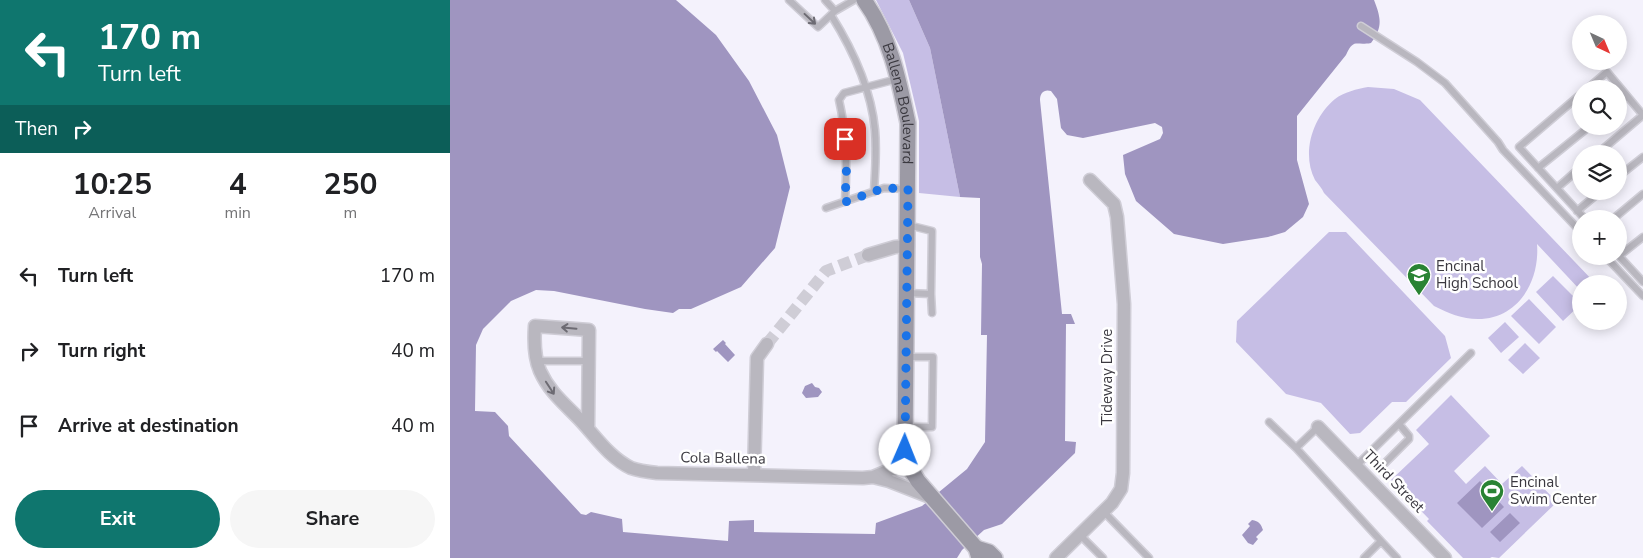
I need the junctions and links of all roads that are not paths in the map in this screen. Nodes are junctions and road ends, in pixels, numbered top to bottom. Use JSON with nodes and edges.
{"nodes":[{"id":1,"x":789,"y":0,"type":"edge"},
{"id":2,"x":825,"y":0,"type":"edge"},
{"id":3,"x":854,"y":0,"type":"edge"},
{"id":4,"x":864,"y":0,"type":"edge"},
{"id":5,"x":833,"y":13,"type":"junction"},
{"id":6,"x":1361,"y":26,"type":"dead end"},
{"id":7,"x":899,"y":79,"type":"junction"},
{"id":8,"x":1598,"y":80,"type":"edge"},
{"id":9,"x":1614,"y":80,"type":"edge"},
{"id":10,"x":866,"y":87,"type":"junction"},
{"id":11,"x":1628,"y":96,"type":"edge"},
{"id":12,"x":1572,"y":102,"type":"edge"},
{"id":13,"x":1643,"y":115,"type":"edge"},
{"id":14,"x":1579,"y":135,"type":"edge"},
{"id":15,"x":1608,"y":145,"type":"edge"},
{"id":16,"x":1643,"y":156,"type":"edge"},
{"id":17,"x":1538,"y":168,"type":"junction"},
{"id":18,"x":1627,"y":169,"type":"edge"},
{"id":19,"x":1572,"y":176,"type":"edge"},
{"id":20,"x":1090,"y":180,"type":"dead end"},
{"id":21,"x":1557,"y":188,"type":"junction"},
{"id":22,"x":908,"y":189,"type":"junction"},
{"id":23,"x":874,"y":192,"type":"junction"},
{"id":24,"x":1643,"y":194,"type":"edge"},
{"id":25,"x":1590,"y":200,"type":"edge"},
{"id":26,"x":845,"y":202,"type":"junction"},
{"id":27,"x":826,"y":208,"type":"dead end"},
{"id":28,"x":1577,"y":210,"type":"joint"},
{"id":29,"x":1624,"y":210,"type":"edge"},
{"id":30,"x":1572,"y":223,"type":"edge"},
{"id":31,"x":908,"y":225,"type":"junction"},
{"id":32,"x":1643,"y":237,"type":"edge"},
{"id":33,"x":908,"y":246,"type":"junction"},
{"id":34,"x":1627,"y":250,"type":"edge"},
{"id":35,"x":868,"y":255,"type":"tunnel mouth"},
{"id":36,"x":1627,"y":264,"type":"edge"},
{"id":37,"x":1614,"y":265,"type":"edge"},
{"id":38,"x":1642,"y":278,"type":"edge"},
{"id":39,"x":907,"y":292,"type":"junction"},
{"id":40,"x":931,"y":294,"type":"junction"},
{"id":41,"x":1643,"y":296,"type":"edge"},
{"id":42,"x":932,"y":312,"type":"dead end"},
{"id":43,"x":767,"y":344,"type":"tunnel mouth"},
{"id":44,"x":1471,"y":353,"type":"dead end"},
{"id":45,"x":906,"y":357,"type":"junction"},
{"id":46,"x":538,"y":361,"type":"junction"},
{"id":47,"x":589,"y":362,"type":"junction"},
{"id":48,"x":1269,"y":422,"type":"dead end"},
{"id":49,"x":1399,"y":424,"type":"junction"},
{"id":50,"x":906,"y":427,"type":"junction"},
{"id":51,"x":1318,"y":427,"type":"joint"},
{"id":52,"x":588,"y":429,"type":"junction"},
{"id":53,"x":1296,"y":448,"type":"junction"},
{"id":54,"x":908,"y":463,"type":"junction"},
{"id":55,"x":1383,"y":465,"type":"dead end"},
{"id":56,"x":1356,"y":466,"type":"junction"},
{"id":57,"x":754,"y":475,"type":"junction"},
{"id":58,"x":873,"y":477,"type":"junction"},
{"id":59,"x":930,"y":497,"type":"junction"},
{"id":60,"x":1104,"y":512,"type":"junction"},
{"id":61,"x":1080,"y":535,"type":"junction"},
{"id":62,"x":1380,"y":542,"type":"junction"},
{"id":63,"x":978,"y":553,"type":"edge"},
{"id":64,"x":995,"y":558,"type":"edge"},
{"id":65,"x":1056,"y":558,"type":"edge"},
{"id":66,"x":1103,"y":558,"type":"edge"},
{"id":67,"x":1149,"y":558,"type":"edge"},
{"id":68,"x":1364,"y":558,"type":"edge"},
{"id":69,"x":1397,"y":558,"type":"edge"},
{"id":70,"x":1445,"y":558,"type":"edge"}],
"edges":[{"from":1,"to":5,"type":"lane","one_way":true},
{"from":2,"to":5,"type":"lane"},
{"from":3,"to":5,"type":"lane"},
{"from":4,"to":7,"type":"street","name":"Ballena Boulevard"},
{"from":5,"to":10,"type":"lane"},
{"from":6,"to":30,"type":"lane"},
{"from":7,"to":10,"type":"lane"},
{"from":7,"to":22,"type":"street","name":"Ballena Boulevard"},
{"from":8,"to":9,"type":"lane"},
{"from":10,"to":23,"type":"lane"},
{"from":10,"to":26,"type":"lane"},
{"from":11,"to":13,"type":"lane"},
{"from":12,"to":17,"type":"lane"},
{"from":13,"to":15,"type":"lane"},
{"from":14,"to":17,"type":"lane"},
{"from":16,"to":18,"type":"lane"},
{"from":17,"to":21,"type":"lane"},
{"from":19,"to":21,"type":"lane"},
{"from":20,"to":60,"type":"street","name":"Tideway Drive"},
{"from":21,"to":28,"type":"lane"},
{"from":22,"to":23,"type":"lane"},
{"from":22,"to":31,"type":"street","name":"Ballena Boulevard"},
{"from":23,"to":26,"type":"lane"},
{"from":24,"to":29,"type":"lane"},
{"from":25,"to":28,"type":"lane"},
{"from":26,"to":27,"type":"lane"},
{"from":31,"to":33,"type":"street","name":"Ballena Boulevard"},
{"from":31,"to":40,"type":"lane"},
{"from":32,"to":34,"type":"lane"},
{"from":33,"to":35,"type":"street"},
{"from":33,"to":39,"type":"street","name":"Ballena Boulevard"},
{"from":36,"to":38,"type":"lane"},
{"from":37,"to":41,"type":"lane"},
{"from":39,"to":40,"type":"lane"},
{"from":39,"to":45,"type":"street","name":"Ballena Boulevard"},
{"from":40,"to":42,"type":"lane"},
{"from":43,"to":57,"type":"street"},
{"from":44,"to":49,"type":"lane"},
{"from":45,"to":50,"type":"street","name":"Ballena Boulevard"},
{"from":45,"to":50,"type":"lane"},
{"from":46,"to":47,"type":"lane"},
{"from":47,"to":46,"type":"street","name":"Cola Ballena","one_way":true},
{"from":46,"to":52,"type":"street","name":"Cola Ballena","one_way":true},
{"from":47,"to":52,"type":"street","name":"Cola Ballena"},
{"from":48,"to":53,"type":"lane"},
{"from":49,"to":55,"type":"lane"},
{"from":49,"to":56,"type":"lane"},
{"from":50,"to":54,"type":"street","name":"Ballena Boulevard"},
{"from":51,"to":53,"type":"lane"},
{"from":51,"to":56,"type":"street","name":"Third Street"},
{"from":52,"to":57,"type":"street","name":"Cola Ballena"},
{"from":53,"to":62,"type":"lane"},
{"from":54,"to":58,"type":"street","name":"Cola Ballena"},
{"from":54,"to":59,"type":"street","name":"Ballena Boulevard"},
{"from":56,"to":70,"type":"street","name":"Third Street"},
{"from":57,"to":58,"type":"street","name":"Cola Ballena"},
{"from":58,"to":59,"type":"street","name":"Cola Ballena"},
{"from":59,"to":63,"type":"street","name":"Ballena Boulevard"},
{"from":60,"to":61,"type":"street","name":"Tideway Drive"},
{"from":60,"to":67,"type":"lane"},
{"from":61,"to":65,"type":"street","name":"Tideway Drive"},
{"from":61,"to":66,"type":"lane"},
{"from":62,"to":68,"type":"lane"},
{"from":62,"to":69,"type":"lane"},
{"from":63,"to":64,"type":"street","name":"Ballena Boulevard"}]}
